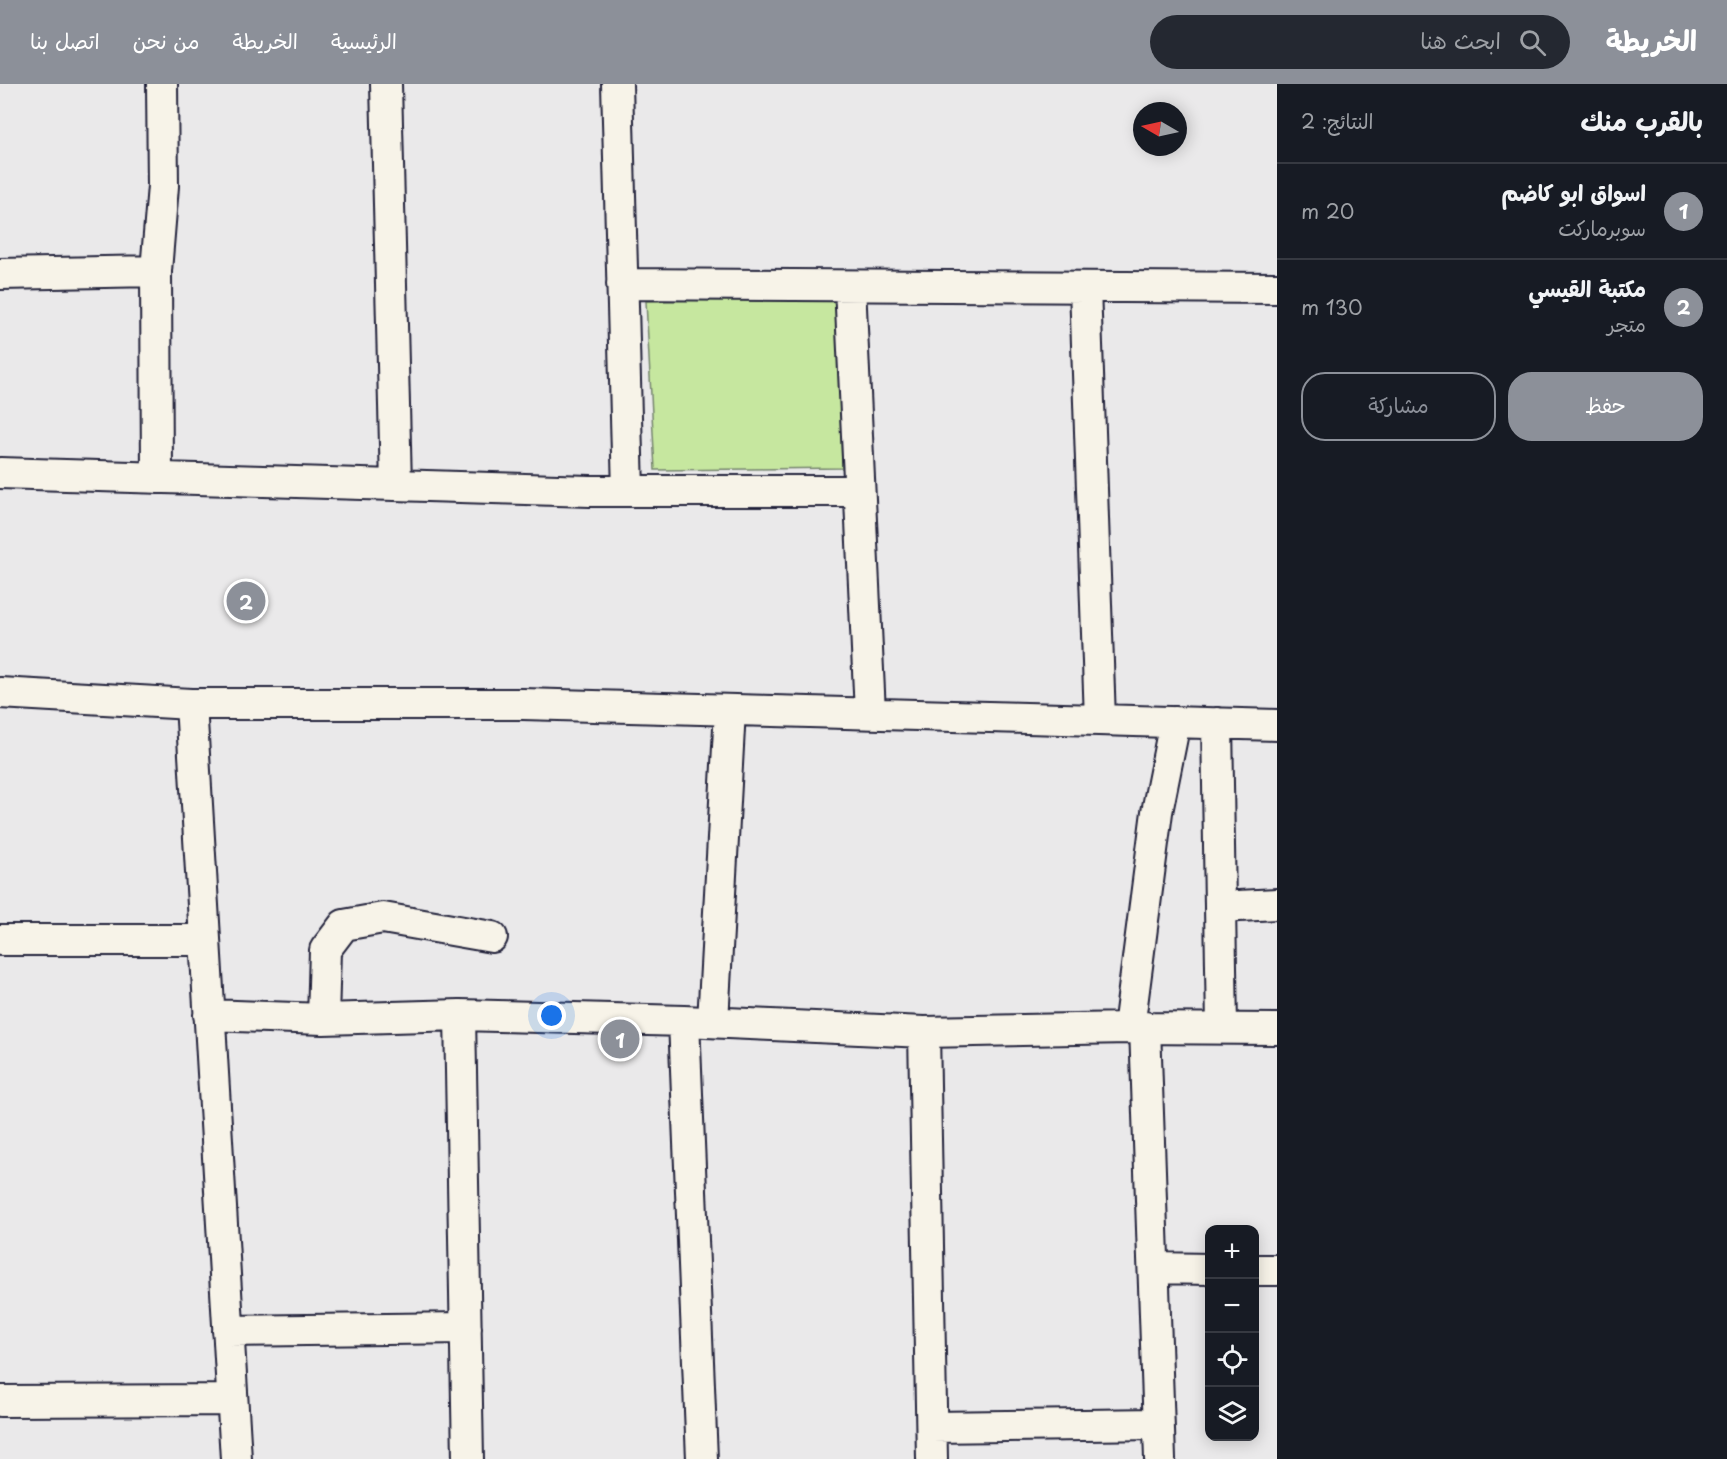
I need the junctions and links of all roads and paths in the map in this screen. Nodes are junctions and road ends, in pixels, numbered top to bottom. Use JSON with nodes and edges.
{"nodes":[{"id":1,"x":162,"y":84,"type":"edge"},
{"id":2,"x":386,"y":84,"type":"edge"},
{"id":3,"x":616,"y":84,"type":"edge"},
{"id":4,"x":156,"y":272,"type":"junction"},
{"id":5,"x":0,"y":274,"type":"edge"},
{"id":6,"x":622,"y":284,"type":"junction"},
{"id":7,"x":850,"y":286,"type":"junction"},
{"id":8,"x":1085,"y":287,"type":"junction"},
{"id":9,"x":1277,"y":288,"type":"edge"},
{"id":10,"x":0,"y":473,"type":"edge"},
{"id":11,"x":157,"y":478,"type":"junction"},
{"id":12,"x":396,"y":485,"type":"junction"},
{"id":13,"x":628,"y":491,"type":"junction"},
{"id":14,"x":859,"y":491,"type":"junction"},
{"id":15,"x":0,"y":693,"type":"edge"},
{"id":16,"x":191,"y":704,"type":"junction"},
{"id":17,"x":730,"y":710,"type":"junction"},
{"id":18,"x":870,"y":713,"type":"junction"},
{"id":19,"x":1100,"y":720,"type":"junction"},
{"id":20,"x":1175,"y":722,"type":"junction"},
{"id":21,"x":1217,"y":723,"type":"junction"},
{"id":22,"x":1277,"y":724,"type":"edge"},
{"id":23,"x":1277,"y":904,"type":"edge"},
{"id":24,"x":1220,"y":907,"type":"junction"},
{"id":25,"x":492,"y":937,"type":"dead end"},
{"id":26,"x":205,"y":939,"type":"junction"},
{"id":27,"x":0,"y":940,"type":"edge"},
{"id":28,"x":209,"y":1015,"type":"junction"},
{"id":29,"x":460,"y":1015,"type":"junction"},
{"id":30,"x":323,"y":1019,"type":"junction"},
{"id":31,"x":699,"y":1022,"type":"junction"},
{"id":32,"x":1137,"y":1028,"type":"junction"},
{"id":33,"x":1222,"y":1028,"type":"junction"},
{"id":34,"x":1277,"y":1029,"type":"edge"},
{"id":35,"x":924,"y":1032,"type":"junction"},
{"id":36,"x":1154,"y":1268,"type":"junction"},
{"id":37,"x":1205,"y":1269,"type":"edge"},
{"id":38,"x":1259,"y":1270,"type":"edge"},
{"id":39,"x":1277,"y":1270,"type":"edge"},
{"id":40,"x":466,"y":1328,"type":"junction"},
{"id":41,"x":228,"y":1331,"type":"junction"},
{"id":42,"x":232,"y":1400,"type":"junction"},
{"id":43,"x":0,"y":1401,"type":"edge"},
{"id":44,"x":1158,"y":1424,"type":"junction"},
{"id":45,"x":932,"y":1427,"type":"junction"},
{"id":46,"x":236,"y":1459,"type":"edge"},
{"id":47,"x":468,"y":1459,"type":"edge"},
{"id":48,"x":702,"y":1459,"type":"edge"},
{"id":49,"x":932,"y":1459,"type":"edge"},
{"id":50,"x":1160,"y":1459,"type":"edge"}],
"edges":[{"from":1,"to":4,"type":"street"},
{"from":2,"to":12,"type":"street"},
{"from":3,"to":6,"type":"street"},
{"from":4,"to":5,"type":"street"},
{"from":4,"to":11,"type":"street"},
{"from":6,"to":7,"type":"street"},
{"from":6,"to":13,"type":"street"},
{"from":7,"to":8,"type":"street"},
{"from":7,"to":14,"type":"street"},
{"from":8,"to":9,"type":"street"},
{"from":8,"to":19,"type":"street"},
{"from":10,"to":11,"type":"street"},
{"from":11,"to":12,"type":"street"},
{"from":12,"to":13,"type":"street"},
{"from":13,"to":14,"type":"street"},
{"from":14,"to":18,"type":"street"},
{"from":15,"to":16,"type":"street"},
{"from":16,"to":17,"type":"street"},
{"from":16,"to":26,"type":"street"},
{"from":17,"to":18,"type":"street"},
{"from":17,"to":31,"type":"street"},
{"from":18,"to":19,"type":"street"},
{"from":19,"to":20,"type":"street"},
{"from":20,"to":21,"type":"street"},
{"from":20,"to":32,"type":"street"},
{"from":21,"to":22,"type":"street"},
{"from":21,"to":24,"type":"street"},
{"from":23,"to":24,"type":"street"},
{"from":24,"to":33,"type":"street"},
{"from":25,"to":30,"type":"street"},
{"from":26,"to":27,"type":"street"},
{"from":26,"to":28,"type":"street"},
{"from":28,"to":30,"type":"street"},
{"from":28,"to":41,"type":"street"},
{"from":29,"to":30,"type":"street"},
{"from":29,"to":31,"type":"street"},
{"from":29,"to":40,"type":"street"},
{"from":31,"to":35,"type":"street"},
{"from":31,"to":48,"type":"street"},
{"from":32,"to":33,"type":"street"},
{"from":32,"to":35,"type":"street"},
{"from":32,"to":36,"type":"street"},
{"from":33,"to":34,"type":"street"},
{"from":35,"to":45,"type":"street"},
{"from":36,"to":37,"type":"street"},
{"from":36,"to":44,"type":"street"},
{"from":38,"to":39,"type":"street"},
{"from":40,"to":41,"type":"street"},
{"from":40,"to":47,"type":"street"},
{"from":41,"to":42,"type":"street"},
{"from":42,"to":43,"type":"street"},
{"from":42,"to":46,"type":"street"},
{"from":44,"to":45,"type":"street"},
{"from":44,"to":50,"type":"street"},
{"from":45,"to":49,"type":"street"}]}
